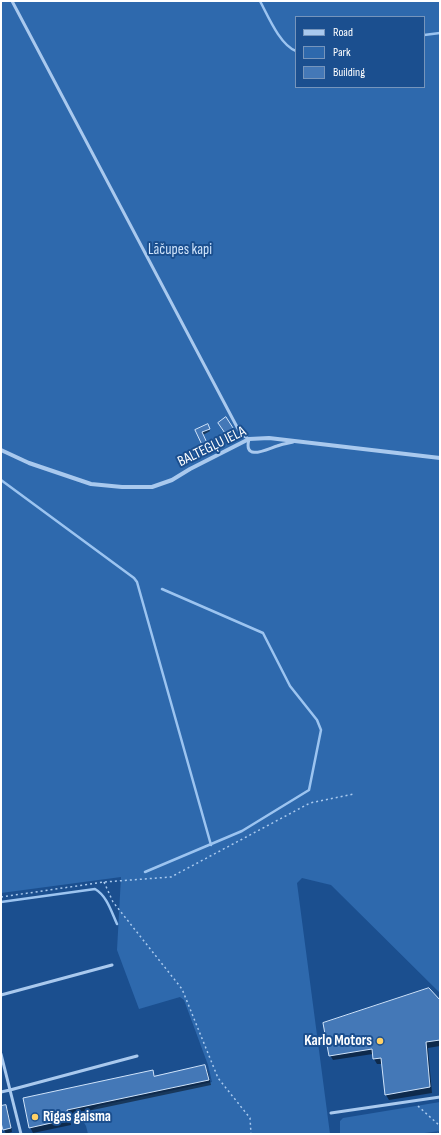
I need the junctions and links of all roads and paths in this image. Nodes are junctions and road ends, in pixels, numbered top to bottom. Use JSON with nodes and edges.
{"nodes":[{"id":1,"x":12,"y":1,"type":"edge"},
{"id":2,"x":249,"y":439,"type":"junction"},
{"id":3,"x":293,"y":442,"type":"junction"},
{"id":4,"x":1,"y":450,"type":"edge"},
{"id":5,"x":440,"y":458,"type":"edge"},
{"id":6,"x":354,"y":794,"type":"dead end"},
{"id":7,"x":104,"y":882,"type":"junction"},
{"id":8,"x":1,"y":897,"type":"edge"},
{"id":9,"x":112,"y":965,"type":"dead end"},
{"id":10,"x":1,"y":995,"type":"edge"},
{"id":11,"x":1,"y":1054,"type":"edge"},
{"id":12,"x":137,"y":1056,"type":"dead end"},
{"id":13,"x":10,"y":1090,"type":"junction"},
{"id":14,"x":1,"y":1092,"type":"edge"},
{"id":15,"x":440,"y":1097,"type":"edge"},
{"id":16,"x":415,"y":1101,"type":"junction"},
{"id":17,"x":331,"y":1113,"type":"dead end"},
{"id":18,"x":440,"y":1126,"type":"edge"},
{"id":19,"x":20,"y":1134,"type":"edge"},
{"id":20,"x":251,"y":1134,"type":"edge"},
{"id":21,"x":436,"y":1134,"type":"edge"},
{"id":22,"x":440,"y":1134,"type":"edge"}],
"edges":[{"from":1,"to":2,"type":"lane"},
{"from":2,"to":3,"type":"street","name":"BALTEGĻU IELA"},
{"from":2,"to":3,"type":"lane"},
{"from":2,"to":4,"type":"street","name":"BALTEGĻU IELA"},
{"from":3,"to":5,"type":"street","name":"BALTEGĻU IELA"},
{"from":6,"to":7,"type":"path"},
{"from":7,"to":8,"type":"path"},
{"from":7,"to":20,"type":"path"},
{"from":9,"to":10,"type":"lane"},
{"from":11,"to":13,"type":"lane"},
{"from":12,"to":13,"type":"lane"},
{"from":13,"to":14,"type":"lane"},
{"from":13,"to":19,"type":"lane"},
{"from":15,"to":16,"type":"lane"},
{"from":16,"to":17,"type":"lane"},
{"from":16,"to":18,"type":"path"},
{"from":21,"to":22,"type":"path"}]}
